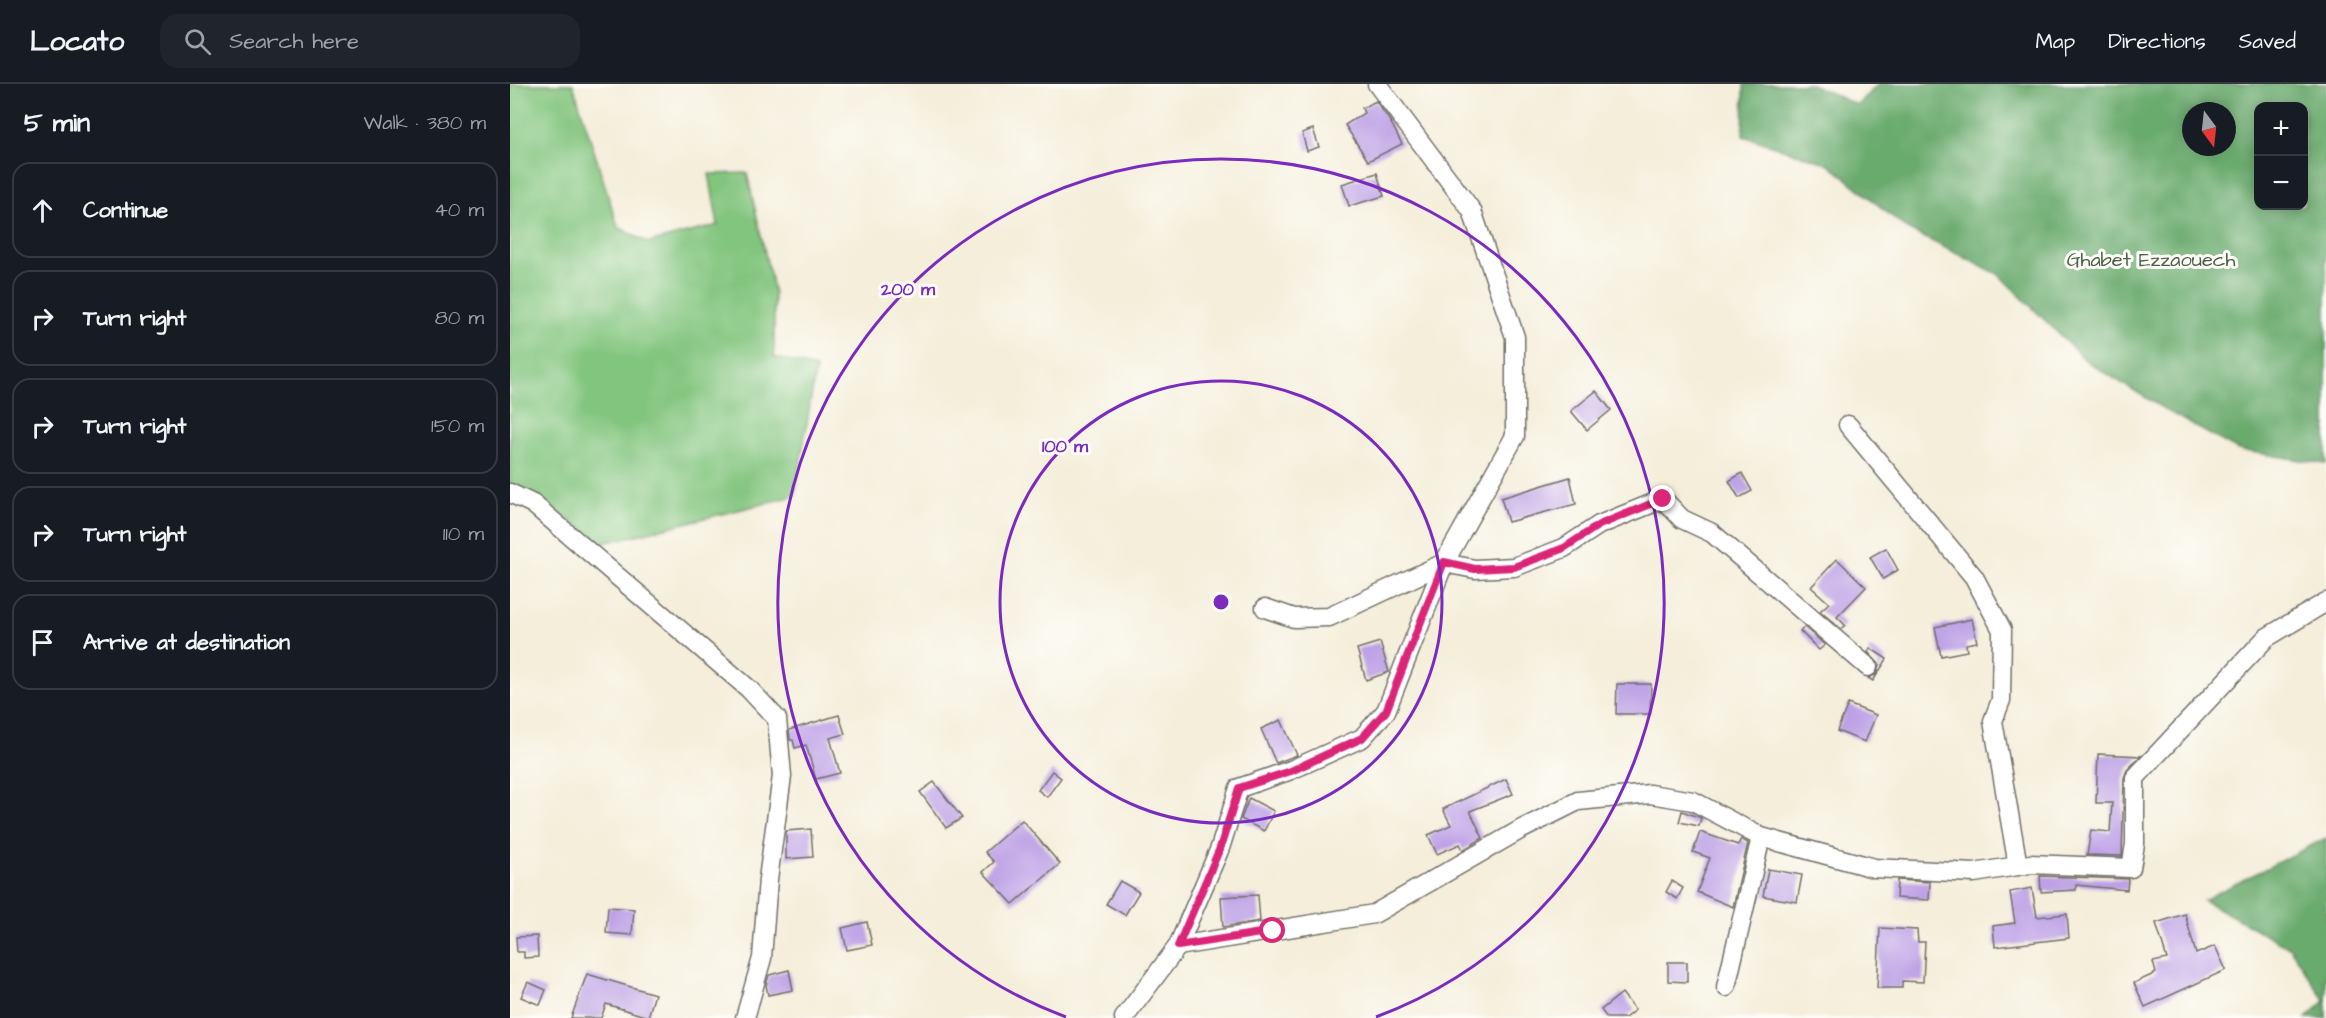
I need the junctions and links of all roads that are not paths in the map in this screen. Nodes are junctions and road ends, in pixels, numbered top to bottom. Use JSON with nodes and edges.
{"nodes":[{"id":1,"x":1377,"y":84,"type":"edge"},
{"id":2,"x":1848,"y":425,"type":"dead end"},
{"id":3,"x":510,"y":493,"type":"edge"},
{"id":4,"x":1444,"y":562,"type":"junction"},
{"id":5,"x":2326,"y":602,"type":"edge"},
{"id":6,"x":1265,"y":608,"type":"dead end"},
{"id":7,"x":1868,"y":667,"type":"dead end"},
{"id":8,"x":1761,"y":837,"type":"junction"},
{"id":9,"x":2018,"y":866,"type":"junction"},
{"id":10,"x":1178,"y":946,"type":"junction"},
{"id":11,"x":1726,"y":987,"type":"dead end"},
{"id":12,"x":745,"y":1018,"type":"edge"},
{"id":13,"x":1124,"y":1018,"type":"edge"}],
"edges":[{"from":1,"to":4,"type":"street"},
{"from":2,"to":9,"type":"street"},
{"from":3,"to":12,"type":"street"},
{"from":4,"to":6,"type":"street"},
{"from":4,"to":7,"type":"street"},
{"from":4,"to":10,"type":"street"},
{"from":5,"to":9,"type":"street"},
{"from":8,"to":9,"type":"street"},
{"from":8,"to":10,"type":"street"},
{"from":8,"to":11,"type":"street"},
{"from":10,"to":13,"type":"street"}]}
